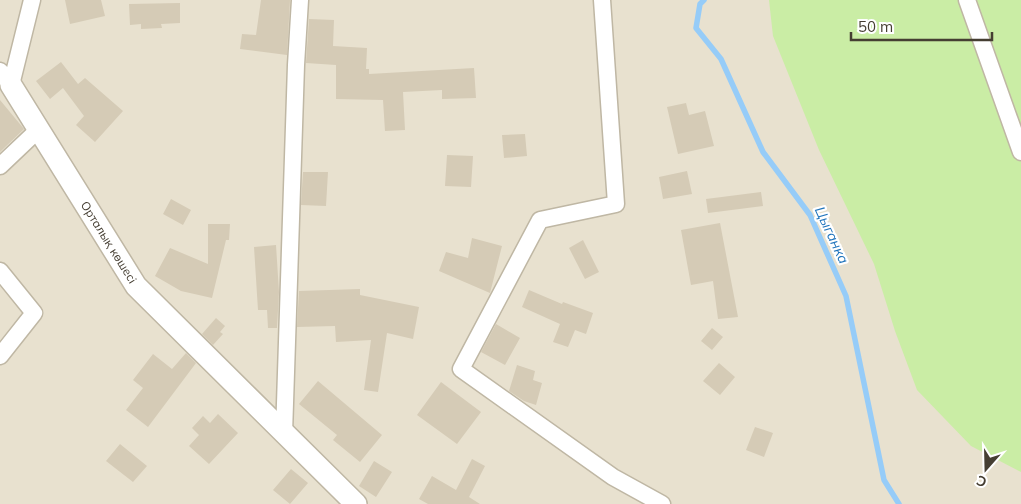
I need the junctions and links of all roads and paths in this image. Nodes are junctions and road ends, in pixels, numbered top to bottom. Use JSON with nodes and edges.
{"nodes":[{"id":1,"x":32,"y":0,"type":"edge"},
{"id":2,"x":300,"y":0,"type":"edge"},
{"id":3,"x":602,"y":0,"type":"edge"},
{"id":4,"x":967,"y":0,"type":"edge"},
{"id":5,"x":6,"y":78,"type":"edge"},
{"id":6,"x":39,"y":129,"type":"junction"},
{"id":7,"x":1021,"y":152,"type":"edge"},
{"id":8,"x":0,"y":166,"type":"edge"},
{"id":9,"x":0,"y":271,"type":"edge"},
{"id":10,"x":0,"y":356,"type":"edge"},
{"id":11,"x":284,"y":434,"type":"junction"},
{"id":12,"x":356,"y":504,"type":"edge"},
{"id":13,"x":662,"y":504,"type":"edge"}],
"edges":[{"from":1,"to":5,"type":"street","name":"Орталық көшесі"},
{"from":2,"to":11,"type":"street"},
{"from":3,"to":13,"type":"street"},
{"from":4,"to":7,"type":"street"},
{"from":5,"to":6,"type":"street","name":"Орталық көшесі"},
{"from":6,"to":8,"type":"street"},
{"from":6,"to":11,"type":"street","name":"Орталық көшесі"},
{"from":9,"to":10,"type":"street"},
{"from":11,"to":12,"type":"street","name":"Орталық көшесі"}]}
